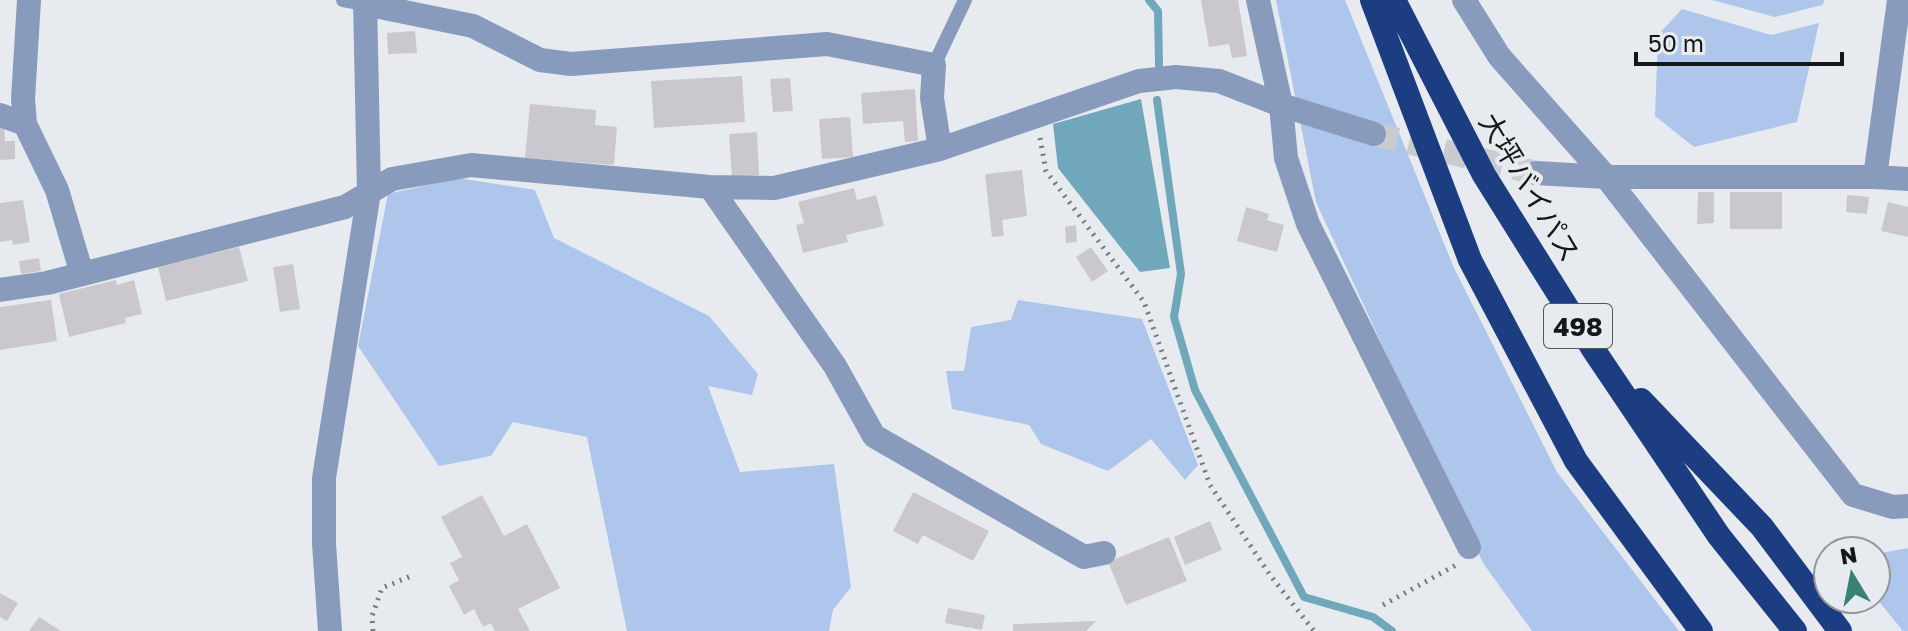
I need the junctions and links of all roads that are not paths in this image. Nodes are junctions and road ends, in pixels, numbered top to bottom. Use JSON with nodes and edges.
{"nodes":[{"id":1,"x":29,"y":0,"type":"edge"},
{"id":2,"x":965,"y":0,"type":"edge"},
{"id":3,"x":1258,"y":0,"type":"edge"},
{"id":4,"x":1372,"y":0,"type":"edge"},
{"id":5,"x":1394,"y":0,"type":"edge"},
{"id":6,"x":1464,"y":0,"type":"edge"},
{"id":7,"x":1899,"y":0,"type":"edge"},
{"id":8,"x":358,"y":1,"type":"edge"},
{"id":9,"x":934,"y":65,"type":"junction"},
{"id":10,"x":1281,"y":105,"type":"junction"},
{"id":11,"x":0,"y":115,"type":"edge"},
{"id":12,"x":25,"y":124,"type":"junction"},
{"id":13,"x":1374,"y":134,"type":"tunnel mouth"},
{"id":14,"x":940,"y":149,"type":"junction"},
{"id":15,"x":1536,"y":173,"type":"tunnel mouth"},
{"id":16,"x":1606,"y":177,"type":"junction"},
{"id":17,"x":1875,"y":177,"type":"junction"},
{"id":18,"x":1908,"y":179,"type":"edge"},
{"id":19,"x":710,"y":187,"type":"junction"},
{"id":20,"x":369,"y":192,"type":"junction"},
{"id":21,"x":82,"y":274,"type":"junction"},
{"id":22,"x":0,"y":290,"type":"edge"},
{"id":23,"x":1593,"y":349,"type":"junction"},
{"id":24,"x":1908,"y":506,"type":"edge"},
{"id":25,"x":1469,"y":547,"type":"road end"},
{"id":26,"x":1104,"y":553,"type":"dead end"},
{"id":27,"x":330,"y":631,"type":"edge"},
{"id":28,"x":1701,"y":631,"type":"edge"},
{"id":29,"x":1795,"y":631,"type":"edge"},
{"id":30,"x":1840,"y":631,"type":"edge"}],
"edges":[{"from":1,"to":12,"type":"street"},
{"from":2,"to":9,"type":"lane"},
{"from":3,"to":10,"type":"street"},
{"from":4,"to":28,"type":"highway"},
{"from":5,"to":23,"type":"highway","name":"大坪バイパス","number":"498"},
{"from":6,"to":16,"type":"street"},
{"from":7,"to":17,"type":"street"},
{"from":8,"to":9,"type":"street"},
{"from":8,"to":20,"type":"street"},
{"from":9,"to":14,"type":"street"},
{"from":10,"to":13,"type":"street"},
{"from":10,"to":14,"type":"street"},
{"from":10,"to":25,"type":"street"},
{"from":11,"to":12,"type":"street"},
{"from":12,"to":21,"type":"street"},
{"from":14,"to":19,"type":"street"},
{"from":15,"to":16,"type":"street"},
{"from":16,"to":17,"type":"street"},
{"from":16,"to":24,"type":"street"},
{"from":17,"to":18,"type":"street"},
{"from":19,"to":20,"type":"street"},
{"from":19,"to":26,"type":"street"},
{"from":20,"to":21,"type":"street"},
{"from":20,"to":27,"type":"street"},
{"from":21,"to":22,"type":"street"},
{"from":23,"to":29,"type":"highway","name":"大坪バイパス","number":"498"},
{"from":23,"to":30,"type":"highway"}]}
